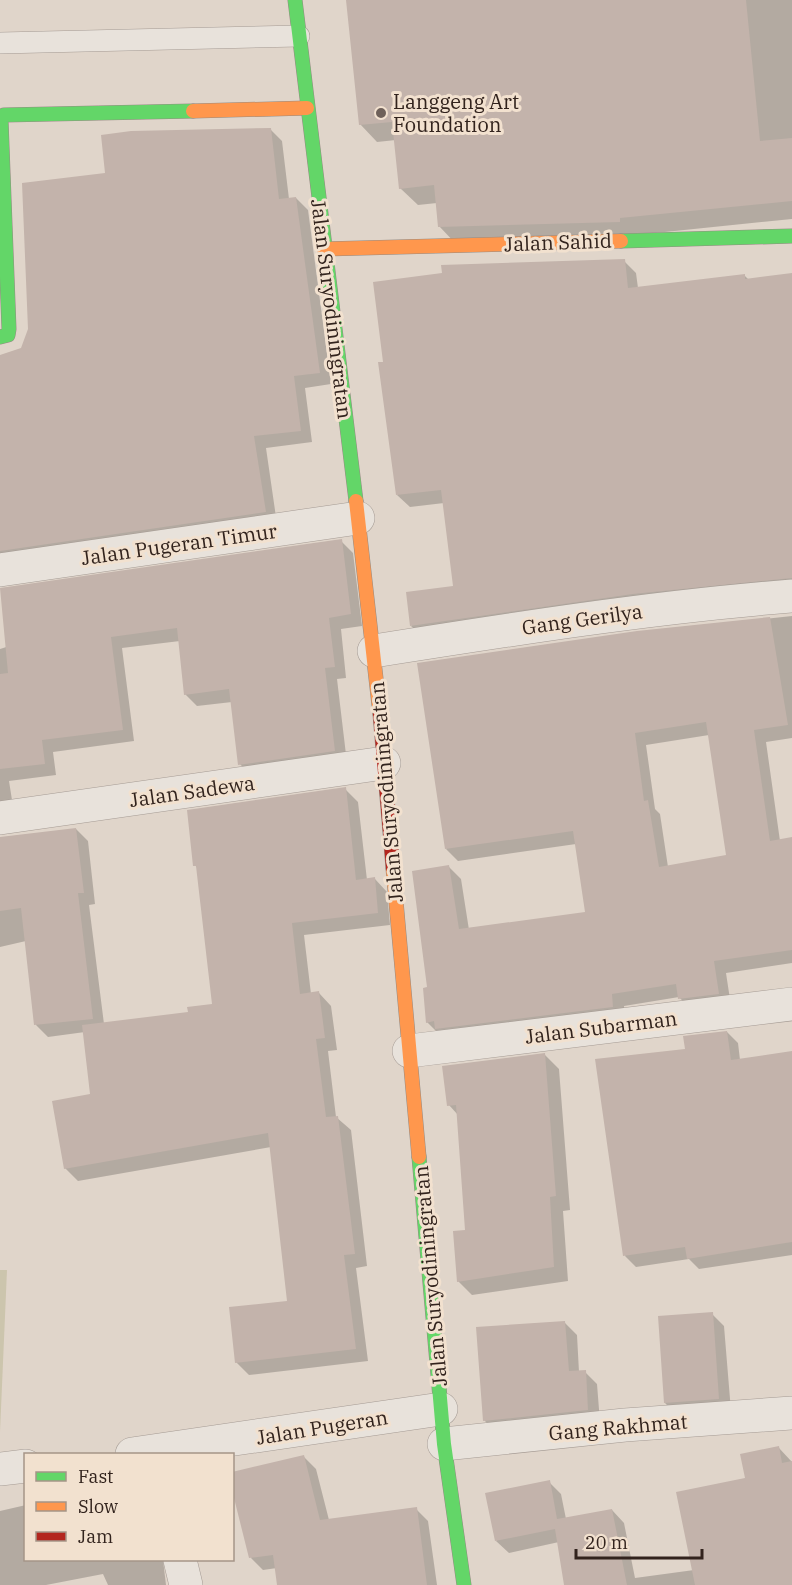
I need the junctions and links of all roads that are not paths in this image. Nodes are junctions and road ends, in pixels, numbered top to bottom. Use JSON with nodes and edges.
{"nodes":[{"id":1,"x":295,"y":0,"type":"edge"},
{"id":2,"x":299,"y":36,"type":"junction"},
{"id":3,"x":0,"y":43,"type":"edge"},
{"id":4,"x":307,"y":108,"type":"junction"},
{"id":5,"x":792,"y":236,"type":"edge"},
{"id":6,"x":324,"y":249,"type":"junction"},
{"id":7,"x":0,"y":337,"type":"edge"},
{"id":8,"x":358,"y":518,"type":"junction"},
{"id":9,"x":0,"y":570,"type":"edge"},
{"id":10,"x":792,"y":596,"type":"edge"},
{"id":11,"x":374,"y":651,"type":"junction"},
{"id":12,"x":384,"y":763,"type":"junction"},
{"id":13,"x":0,"y":818,"type":"edge"},
{"id":14,"x":792,"y":1004,"type":"edge"},
{"id":15,"x":410,"y":1050,"type":"junction"},
{"id":16,"x":441,"y":1409,"type":"junction"},
{"id":17,"x":792,"y":1413,"type":"edge"},
{"id":18,"x":444,"y":1444,"type":"junction"},
{"id":19,"x":156,"y":1453,"type":"edge"},
{"id":20,"x":24,"y":1466,"type":"edge"},
{"id":21,"x":0,"y":1469,"type":"edge"},
{"id":22,"x":180,"y":1561,"type":"edge"},
{"id":23,"x":186,"y":1585,"type":"edge"},
{"id":24,"x":464,"y":1585,"type":"edge"}],
"edges":[{"from":1,"to":2,"type":"street","name":"Jalan Suryodiningratan"},
{"from":2,"to":3,"type":"lane"},
{"from":2,"to":4,"type":"street","name":"Jalan Suryodiningratan"},
{"from":4,"to":6,"type":"street","name":"Jalan Suryodiningratan"},
{"from":4,"to":7,"type":"street"},
{"from":5,"to":6,"type":"street","name":"Jalan Sahid"},
{"from":6,"to":8,"type":"street","name":"Jalan Suryodiningratan"},
{"from":8,"to":9,"type":"street","name":"Jalan Pugeran Timur"},
{"from":8,"to":11,"type":"street","name":"Jalan Suryodiningratan"},
{"from":10,"to":11,"type":"street","name":"Gang Gerilya"},
{"from":11,"to":12,"type":"street","name":"Jalan Suryodiningratan"},
{"from":12,"to":13,"type":"street","name":"Jalan Sadewa"},
{"from":12,"to":15,"type":"street","name":"Jalan Suryodiningratan"},
{"from":14,"to":15,"type":"street","name":"Jalan Subarman"},
{"from":15,"to":16,"type":"street","name":"Jalan Suryodiningratan"},
{"from":16,"to":18,"type":"street","name":"Jalan Suryodiningratan"},
{"from":16,"to":19,"type":"street","name":"Jalan Pugeran"},
{"from":17,"to":18,"type":"street","name":"Gang Rakhmat"},
{"from":18,"to":24,"type":"street","name":"Jalan Suryodiningratan"},
{"from":20,"to":21,"type":"street"},
{"from":22,"to":23,"type":"street"}]}
